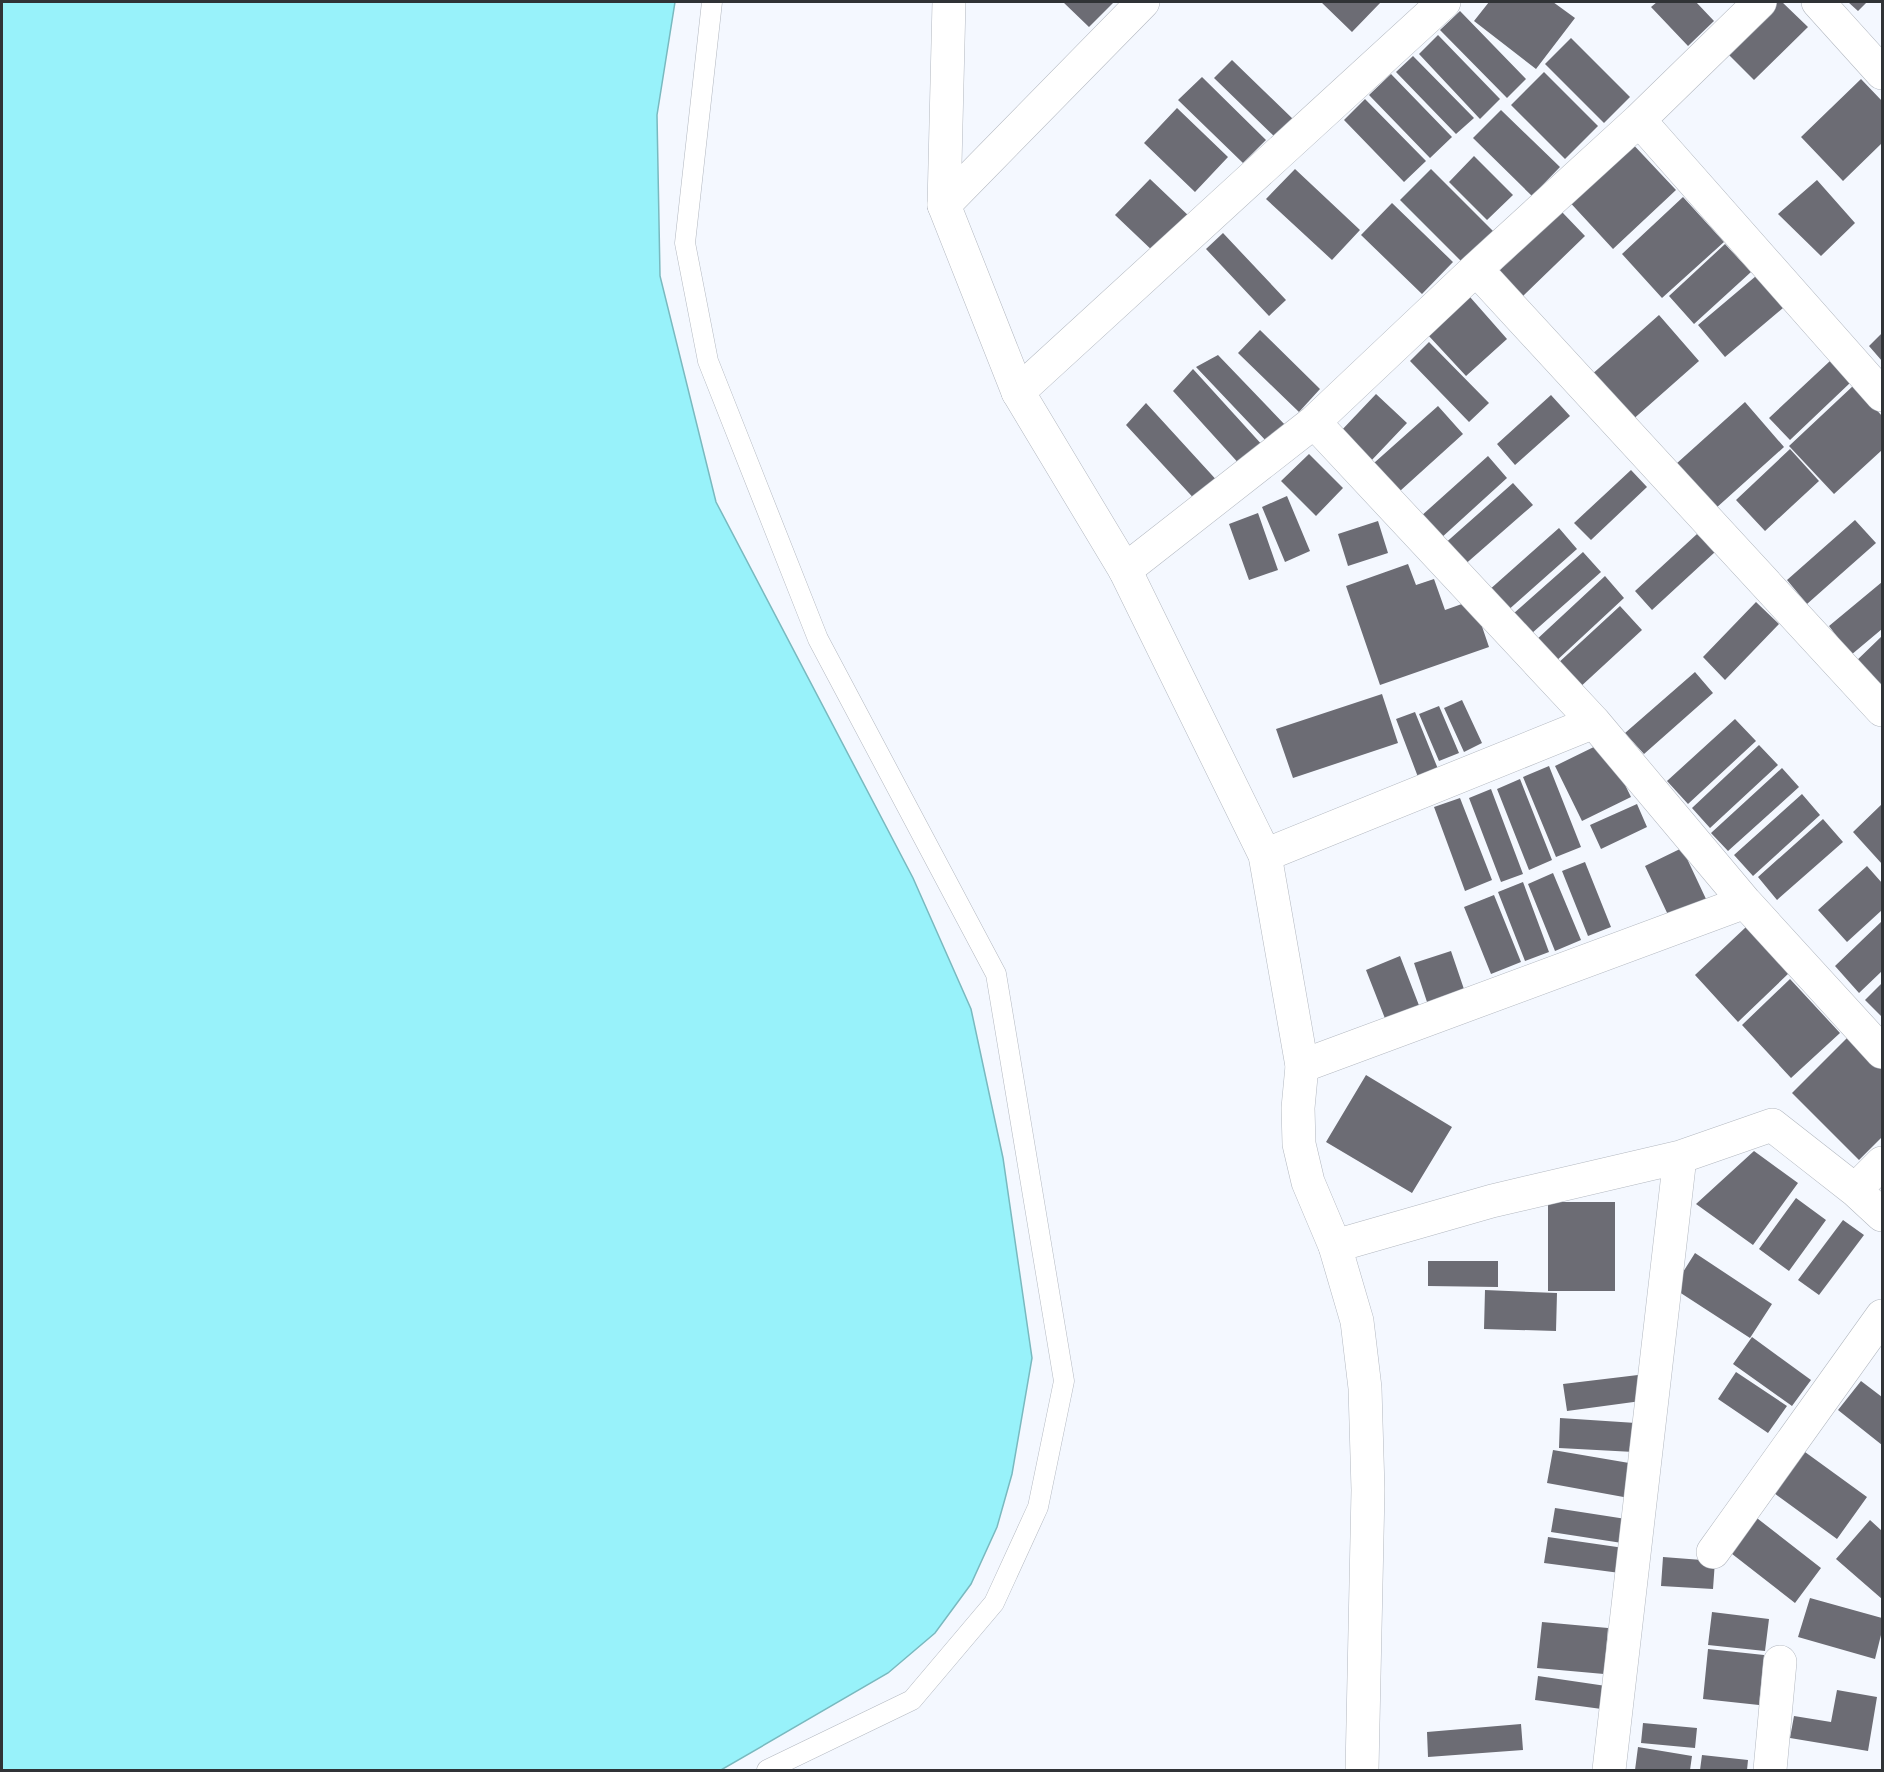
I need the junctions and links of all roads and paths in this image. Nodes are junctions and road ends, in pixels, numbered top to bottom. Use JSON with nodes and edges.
{"nodes":[{"id":1,"x":712,"y":2,"type":"edge"},
{"id":2,"x":950,"y":2,"type":"edge"},
{"id":3,"x":1143,"y":2,"type":"edge"},
{"id":4,"x":1444,"y":2,"type":"edge"},
{"id":5,"x":1818,"y":2,"type":"edge"},
{"id":6,"x":1740,"y":8,"type":"edge"},
{"id":7,"x":1882,"y":73,"type":"edge"},
{"id":8,"x":1639,"y":120,"type":"junction"},
{"id":9,"x":944,"y":205,"type":"junction"},
{"id":10,"x":1476,"y":269,"type":"junction"},
{"id":11,"x":1017,"y":392,"type":"junction"},
{"id":12,"x":1882,"y":395,"type":"edge"},
{"id":13,"x":1314,"y":423,"type":"junction"},
{"id":14,"x":1125,"y":570,"type":"junction"},
{"id":15,"x":1882,"y":710,"type":"edge"},
{"id":16,"x":1594,"y":722,"type":"junction"},
{"id":17,"x":1265,"y":855,"type":"junction"},
{"id":18,"x":1745,"y":902,"type":"junction"},
{"id":19,"x":1882,"y":1052,"type":"edge"},
{"id":20,"x":1302,"y":1066,"type":"junction"},
{"id":21,"x":1680,"y":1157,"type":"junction"},
{"id":22,"x":1882,"y":1164,"type":"edge"},
{"id":23,"x":1855,"y":1190,"type":"junction"},
{"id":24,"x":1882,"y":1215,"type":"edge"},
{"id":25,"x":1335,"y":1246,"type":"junction"},
{"id":26,"x":1882,"y":1316,"type":"edge"},
{"id":27,"x":1713,"y":1552,"type":"dead end"},
{"id":28,"x":1780,"y":1662,"type":"dead end"},
{"id":29,"x":767,"y":1770,"type":"edge"},
{"id":30,"x":1362,"y":1770,"type":"edge"},
{"id":31,"x":1609,"y":1770,"type":"edge"},
{"id":32,"x":1770,"y":1770,"type":"edge"}],
"edges":[{"from":1,"to":29,"type":"lane"},
{"from":2,"to":9,"type":"street"},
{"from":3,"to":9,"type":"street"},
{"from":4,"to":11,"type":"street"},
{"from":5,"to":7,"type":"street"},
{"from":6,"to":8,"type":"street"},
{"from":8,"to":10,"type":"street"},
{"from":8,"to":12,"type":"street"},
{"from":9,"to":11,"type":"street"},
{"from":10,"to":13,"type":"street"},
{"from":10,"to":15,"type":"street"},
{"from":11,"to":14,"type":"street"},
{"from":13,"to":14,"type":"street"},
{"from":13,"to":16,"type":"street"},
{"from":14,"to":17,"type":"street"},
{"from":16,"to":17,"type":"street"},
{"from":16,"to":18,"type":"street"},
{"from":17,"to":20,"type":"street"},
{"from":18,"to":19,"type":"street"},
{"from":18,"to":20,"type":"street"},
{"from":20,"to":25,"type":"street"},
{"from":21,"to":23,"type":"street"},
{"from":21,"to":25,"type":"street"},
{"from":21,"to":31,"type":"street"},
{"from":22,"to":23,"type":"street"},
{"from":23,"to":24,"type":"street"},
{"from":25,"to":30,"type":"street"},
{"from":26,"to":27,"type":"street"},
{"from":28,"to":32,"type":"street"}]}
